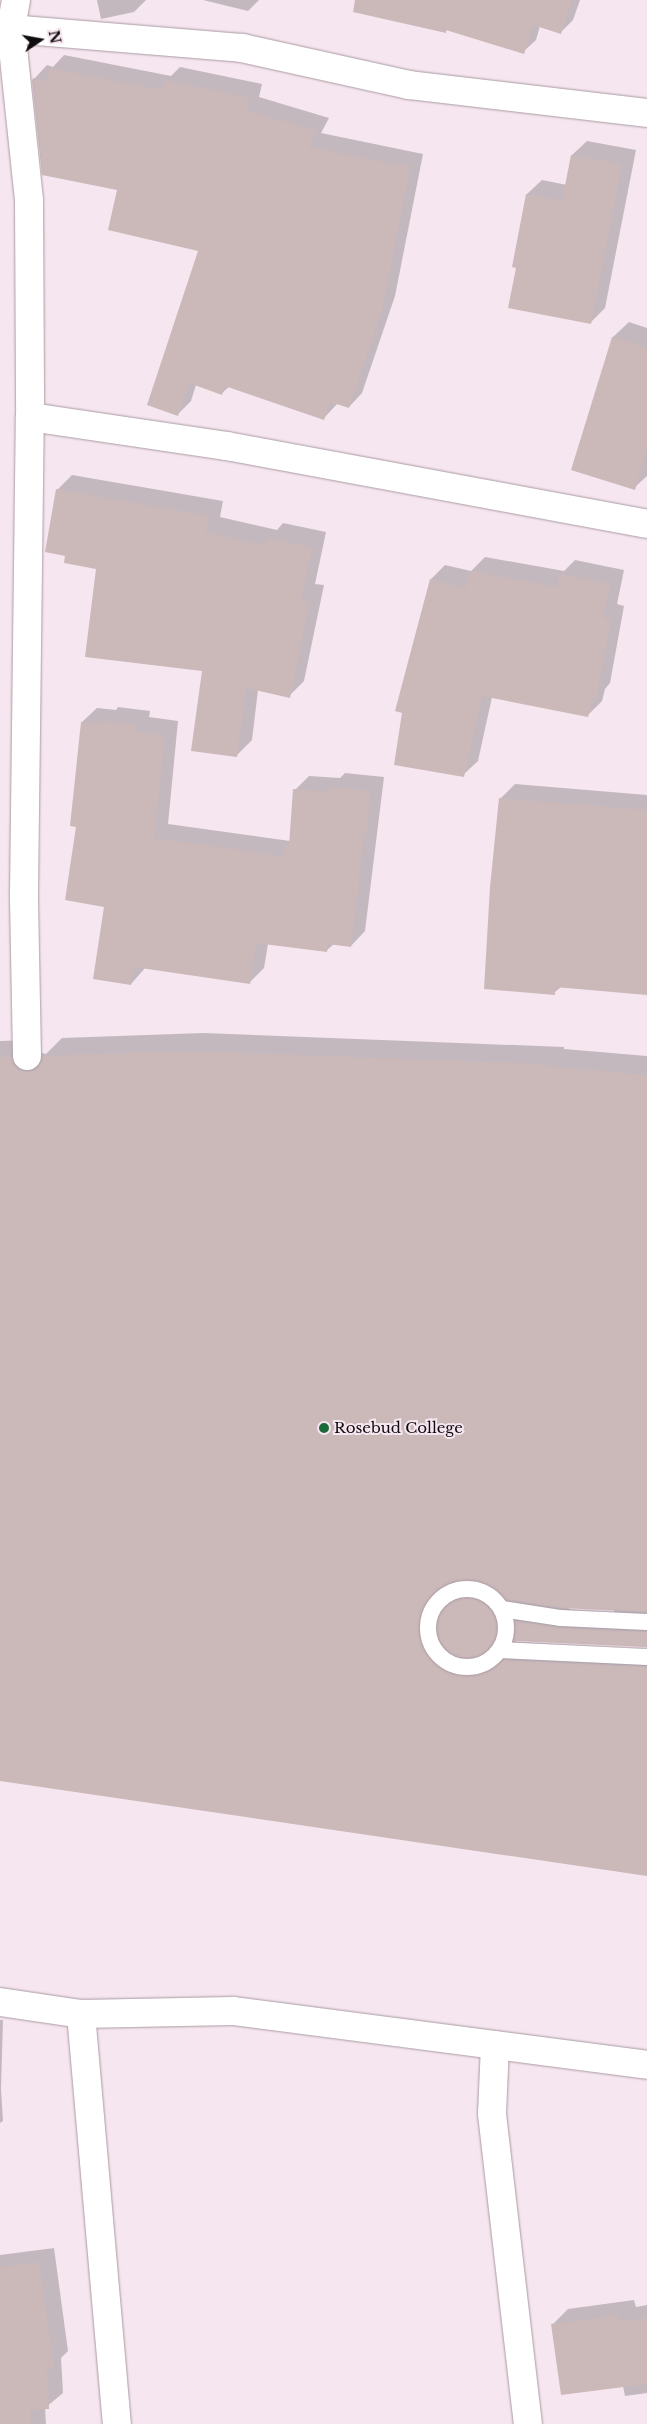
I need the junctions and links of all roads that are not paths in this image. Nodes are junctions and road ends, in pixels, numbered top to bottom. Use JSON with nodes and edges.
{"nodes":[{"id":1,"x":16,"y":0,"type":"edge"},
{"id":2,"x":12,"y":29,"type":"junction"},
{"id":3,"x":647,"y":113,"type":"edge"},
{"id":4,"x":30,"y":417,"type":"junction"},
{"id":5,"x":647,"y":524,"type":"edge"},
{"id":6,"x":27,"y":1056,"type":"dead end"},
{"id":7,"x":502,"y":1609,"type":"junction"},
{"id":8,"x":647,"y":1622,"type":"edge"},
{"id":9,"x":500,"y":1650,"type":"junction"},
{"id":10,"x":647,"y":1657,"type":"edge"},
{"id":11,"x":0,"y":2002,"type":"edge"},
{"id":12,"x":81,"y":2014,"type":"junction"},
{"id":13,"x":495,"y":2045,"type":"junction"},
{"id":14,"x":647,"y":2065,"type":"edge"},
{"id":15,"x":117,"y":2424,"type":"edge"},
{"id":16,"x":528,"y":2424,"type":"edge"}],
"edges":[{"from":1,"to":2,"type":"street"},
{"from":2,"to":3,"type":"street"},
{"from":2,"to":4,"type":"street"},
{"from":4,"to":5,"type":"street"},
{"from":4,"to":6,"type":"street"},
{"from":7,"to":8,"type":"lane"},
{"from":7,"to":9,"type":"lane"},
{"from":7,"to":9,"type":"lane"},
{"from":9,"to":10,"type":"lane"},
{"from":11,"to":12,"type":"street"},
{"from":12,"to":13,"type":"street"},
{"from":12,"to":15,"type":"street"},
{"from":13,"to":14,"type":"street"},
{"from":13,"to":16,"type":"street"}]}
